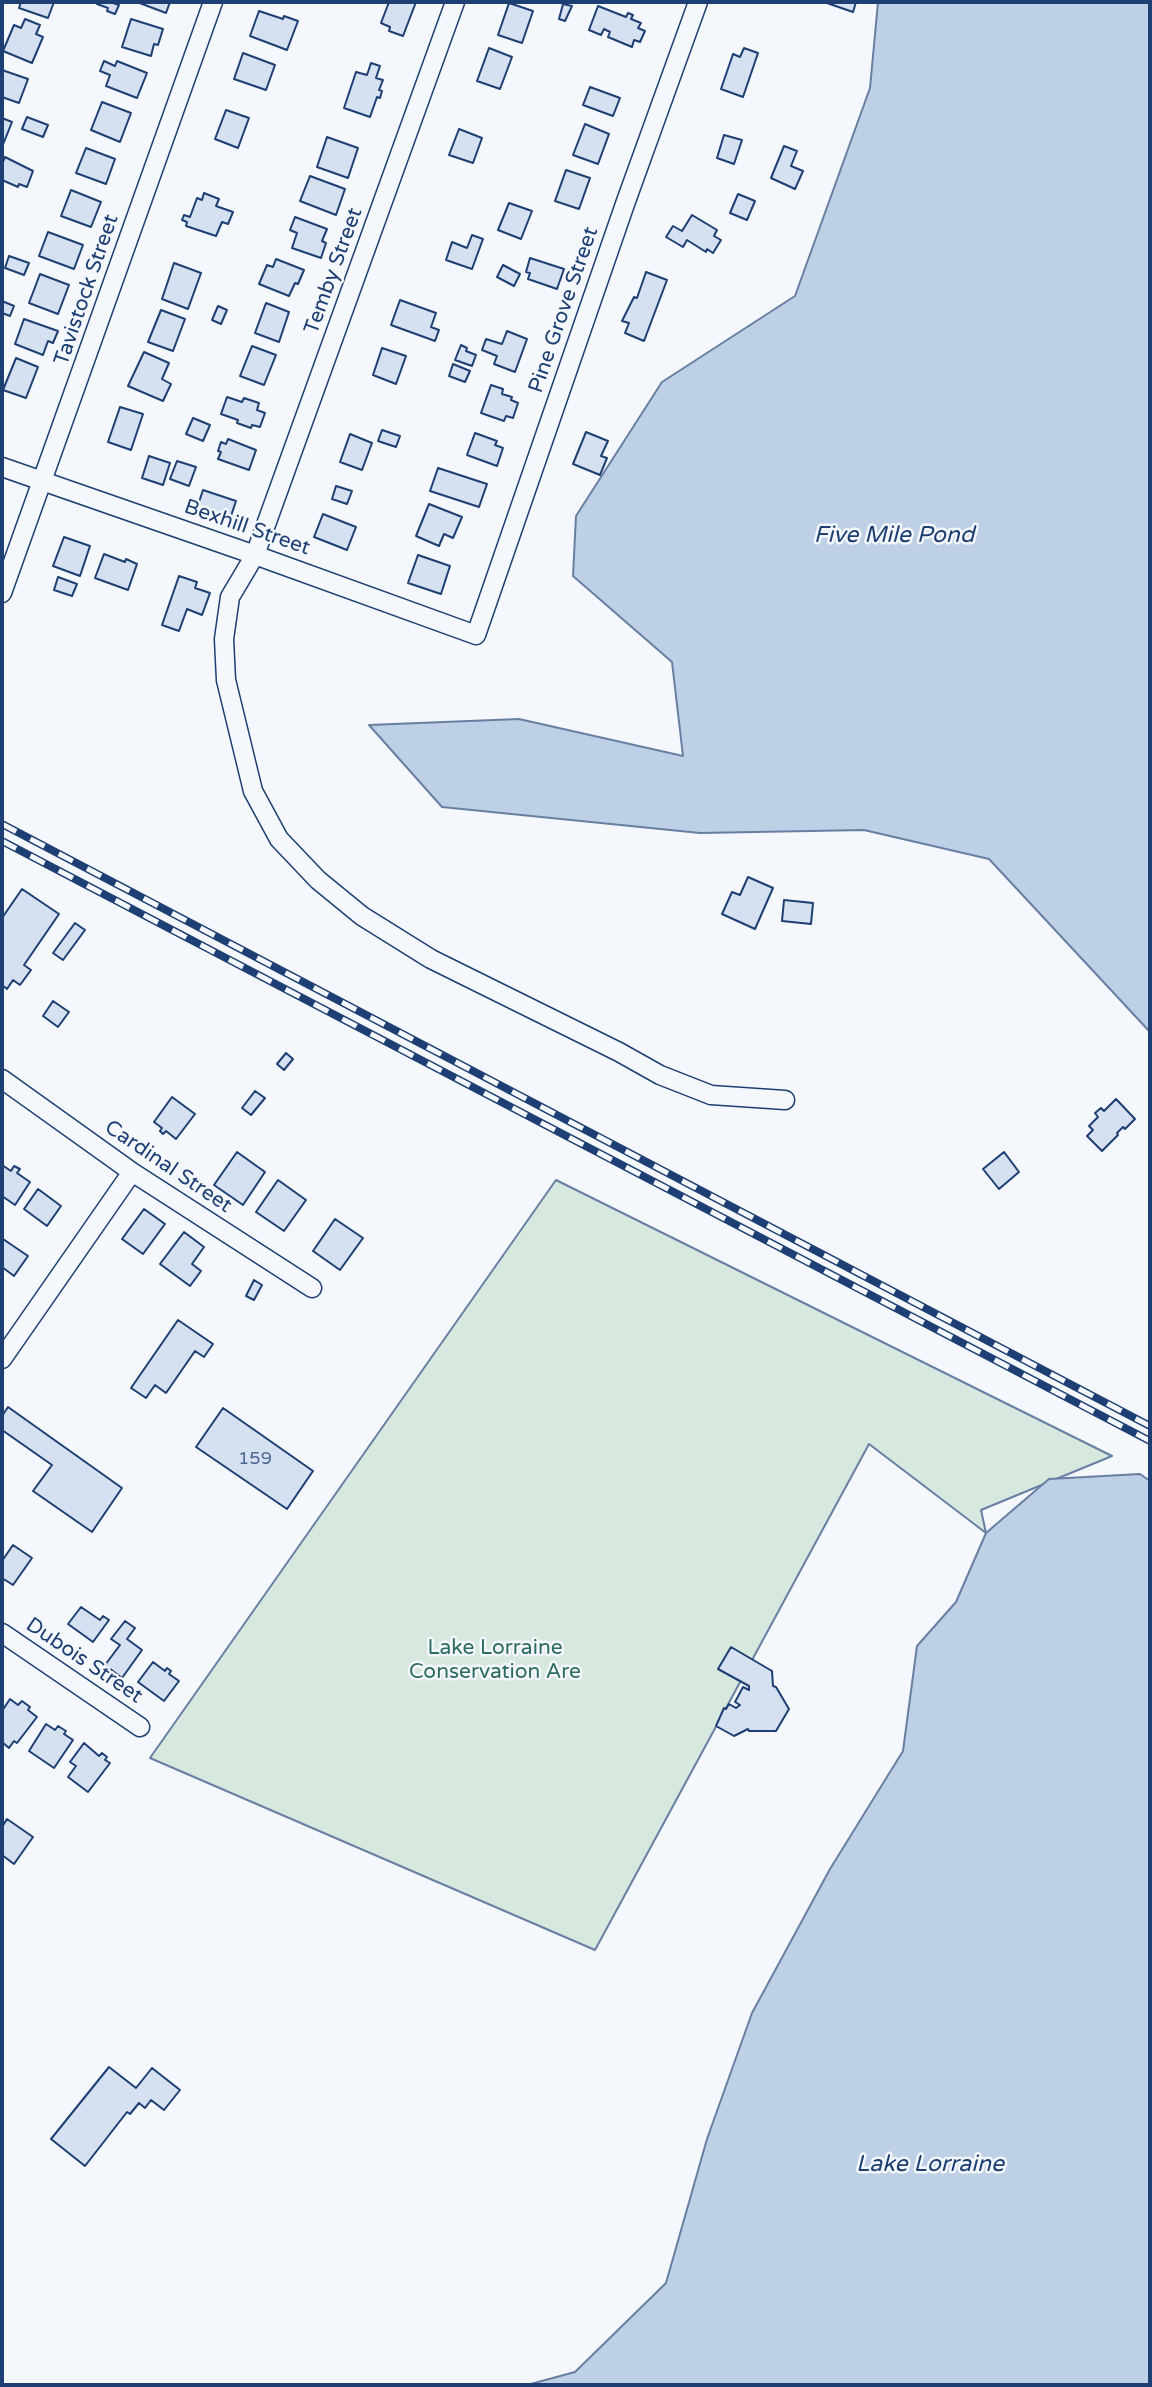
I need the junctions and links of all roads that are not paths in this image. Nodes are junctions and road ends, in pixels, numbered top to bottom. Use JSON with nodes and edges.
{"nodes":[{"id":1,"x":213,"y":2,"type":"edge"},
{"id":2,"x":455,"y":2,"type":"edge"},
{"id":3,"x":698,"y":2,"type":"edge"},
{"id":4,"x":2,"y":467,"type":"edge"},
{"id":5,"x":43,"y":481,"type":"junction"},
{"id":6,"x":256,"y":555,"type":"junction"},
{"id":7,"x":2,"y":593,"type":"edge"},
{"id":8,"x":476,"y":635,"type":"joint"},
{"id":9,"x":2,"y":1079,"type":"edge"},
{"id":10,"x":785,"y":1100,"type":"dead end"},
{"id":11,"x":132,"y":1172,"type":"junction"},
{"id":12,"x":312,"y":1288,"type":"dead end"},
{"id":13,"x":2,"y":1359,"type":"edge"},
{"id":14,"x":2,"y":1633,"type":"edge"},
{"id":15,"x":140,"y":1727,"type":"dead end"}],
"edges":[{"from":1,"to":5,"type":"street","name":"Tavistock Street"},
{"from":2,"to":6,"type":"street","name":"Temby Street"},
{"from":3,"to":8,"type":"street","name":"Pine Grove Street"},
{"from":4,"to":5,"type":"street","name":"Bexhill Street"},
{"from":5,"to":6,"type":"street","name":"Bexhill Street"},
{"from":5,"to":7,"type":"street","name":"Tavistock Street"},
{"from":6,"to":8,"type":"street","name":"Bexhill Street"},
{"from":6,"to":10,"type":"street","name":"Temby Street"},
{"from":9,"to":11,"type":"street","name":"Cardinal Street"},
{"from":11,"to":12,"type":"street","name":"Cardinal Street"},
{"from":11,"to":13,"type":"street"},
{"from":14,"to":15,"type":"street","name":"Dubois Street"}]}
